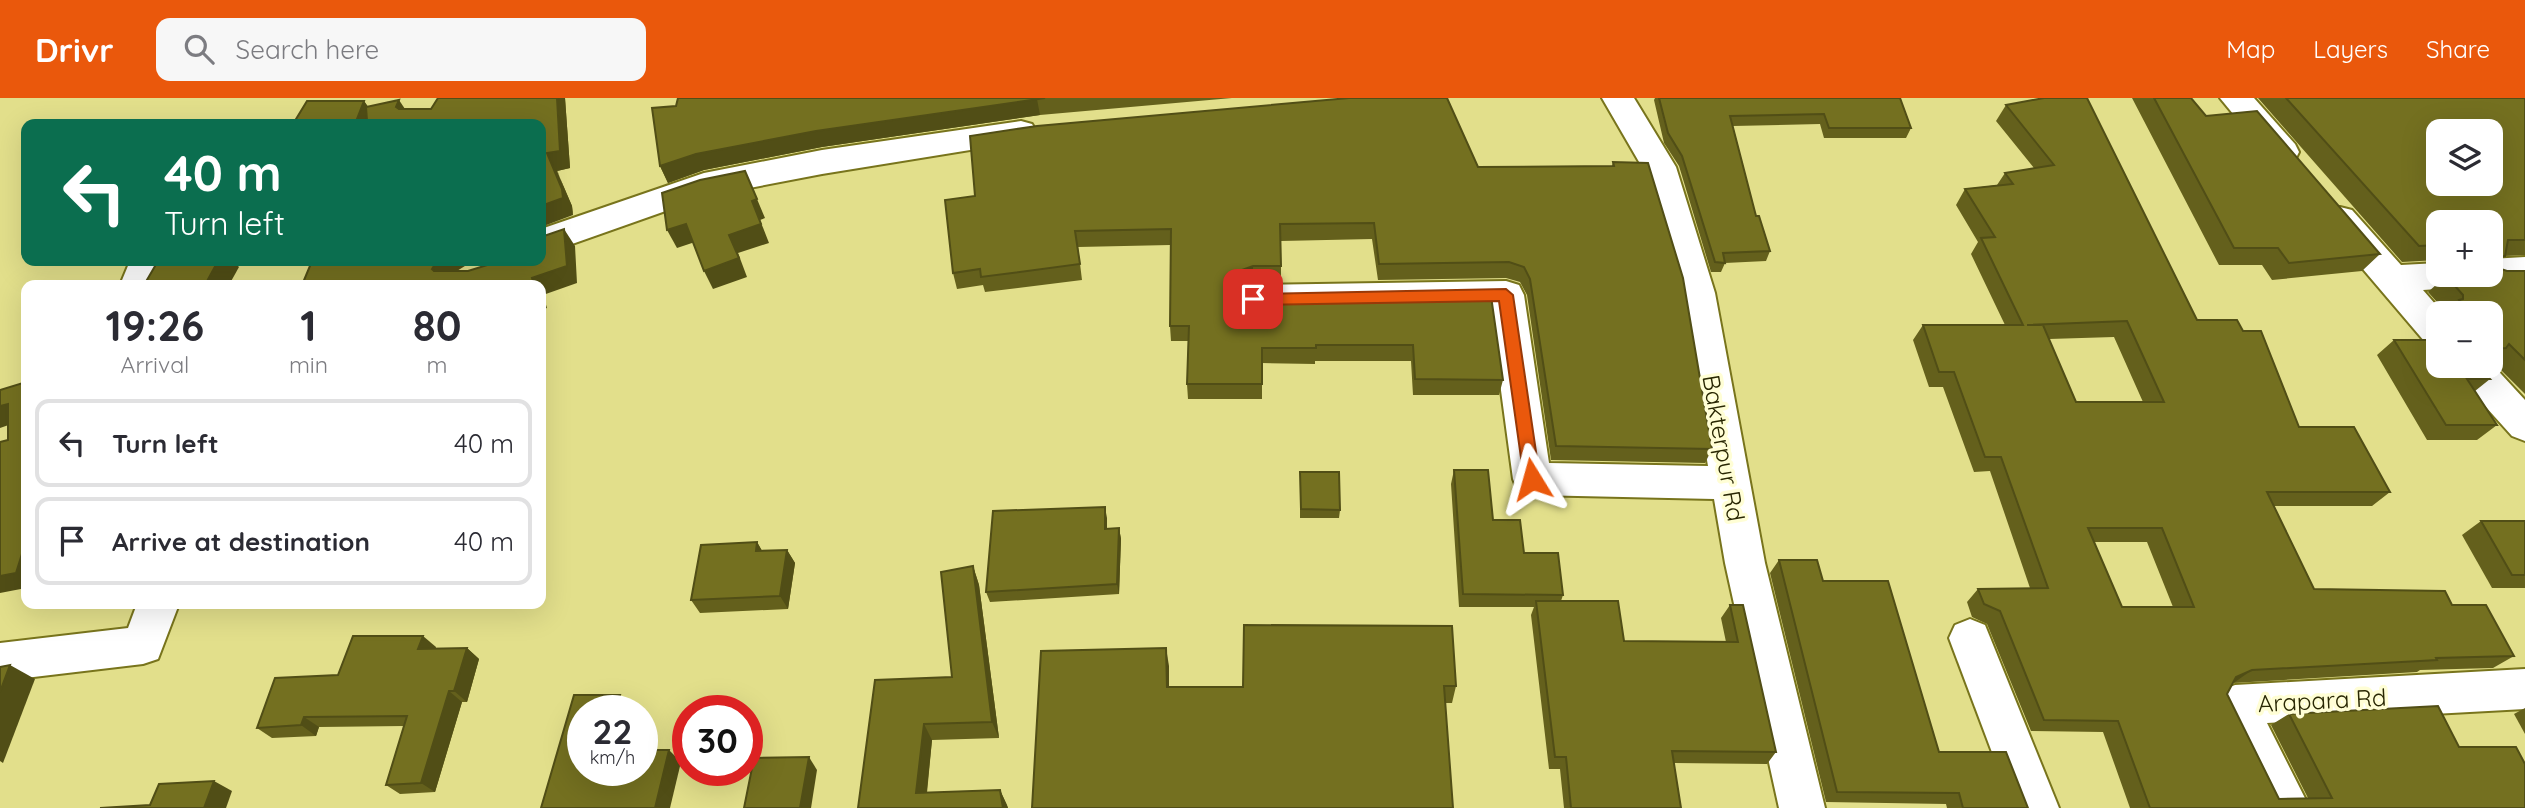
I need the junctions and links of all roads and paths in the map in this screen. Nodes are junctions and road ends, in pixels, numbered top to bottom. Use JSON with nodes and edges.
{"nodes":[{"id":1,"x":1618,"y":98,"type":"edge"},
{"id":2,"x":2236,"y":98,"type":"edge"},
{"id":3,"x":1053,"y":128,"type":"edge"},
{"id":4,"x":546,"y":240,"type":"edge"},
{"id":5,"x":2525,"y":270,"type":"edge"},
{"id":6,"x":2503,"y":271,"type":"edge"},
{"id":7,"x":2426,"y":277,"type":"edge"},
{"id":8,"x":2392,"y":279,"type":"junction"},
{"id":9,"x":1253,"y":299,"type":"edge"},
{"id":10,"x":2426,"y":318,"type":"edge"},
{"id":11,"x":2482,"y":378,"type":"edge"},
{"id":12,"x":2525,"y":425,"type":"edge"},
{"id":13,"x":1730,"y":483,"type":"junction"},
{"id":14,"x":156,"y":609,"type":"edge"},
{"id":15,"x":1970,"y":638,"type":"dead end"},
{"id":16,"x":0,"y":662,"type":"edge"},
{"id":17,"x":2525,"y":689,"type":"edge"},
{"id":18,"x":1802,"y":808,"type":"edge"},
{"id":19,"x":2036,"y":808,"type":"edge"},
{"id":20,"x":2287,"y":808,"type":"edge"}],
"edges":[{"from":1,"to":13,"type":"street","name":"Bakterpur Rd"},
{"from":2,"to":8,"type":"street"},
{"from":3,"to":4,"type":"street"},
{"from":5,"to":6,"type":"street"},
{"from":7,"to":8,"type":"street"},
{"from":8,"to":10,"type":"street"},
{"from":9,"to":13,"type":"street"},
{"from":11,"to":12,"type":"street"},
{"from":13,"to":18,"type":"street","name":"Bakterpur Rd"},
{"from":14,"to":16,"type":"street"},
{"from":15,"to":19,"type":"street"},
{"from":17,"to":20,"type":"street","name":"Arapara Rd"}]}
